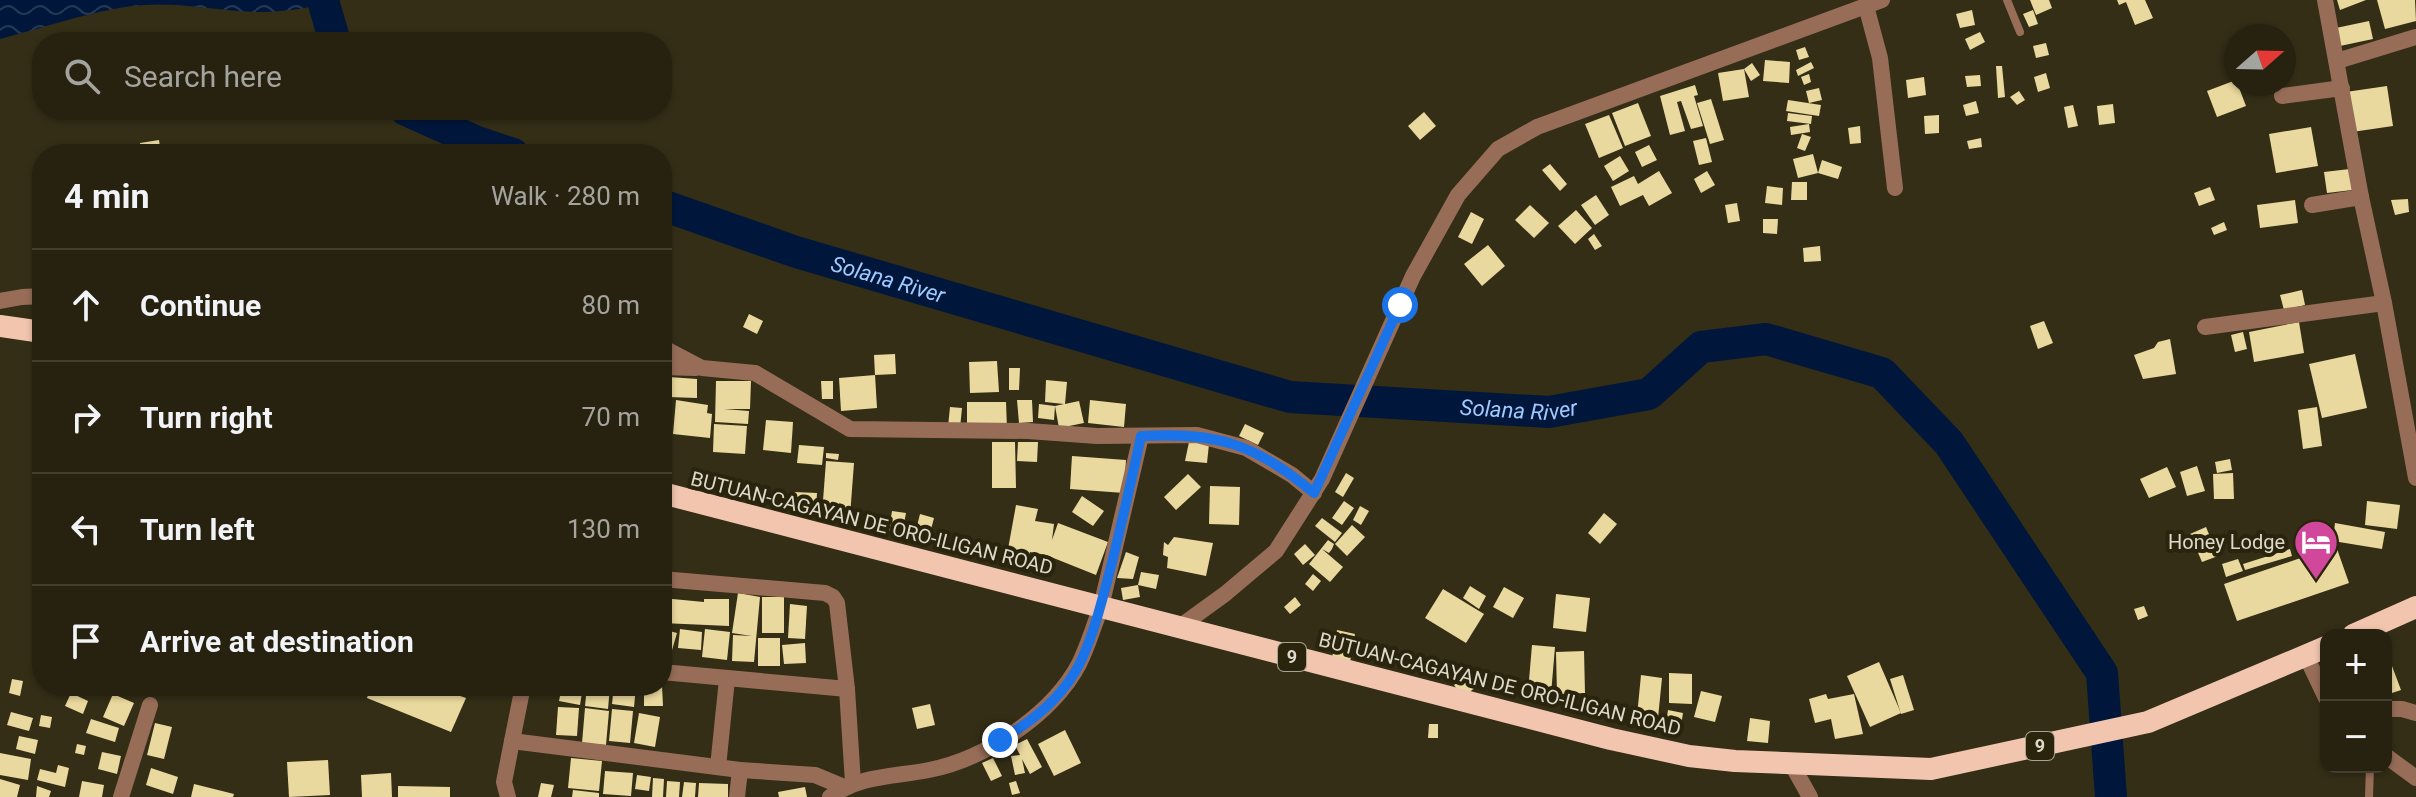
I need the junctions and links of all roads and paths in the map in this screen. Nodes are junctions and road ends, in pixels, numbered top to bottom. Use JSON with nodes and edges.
{"nodes":[{"id":1,"x":1882,"y":0,"type":"edge"},
{"id":2,"x":2007,"y":0,"type":"edge"},
{"id":3,"x":2325,"y":0,"type":"edge"},
{"id":4,"x":1866,"y":6,"type":"junction"},
{"id":5,"x":2020,"y":32,"type":"dead end"},
{"id":6,"x":2416,"y":37,"type":"edge"},
{"id":7,"x":2337,"y":61,"type":"junction"},
{"id":8,"x":2342,"y":88,"type":"junction"},
{"id":9,"x":2296,"y":94,"type":"edge"},
{"id":10,"x":1895,"y":188,"type":"dead end"},
{"id":11,"x":2361,"y":197,"type":"junction"},
{"id":12,"x":2312,"y":205,"type":"dead end"},
{"id":13,"x":32,"y":296,"type":"edge"},
{"id":14,"x":0,"y":301,"type":"edge"},
{"id":15,"x":2384,"y":303,"type":"junction"},
{"id":16,"x":0,"y":326,"type":"edge"},
{"id":17,"x":2205,"y":327,"type":"dead end"},
{"id":18,"x":32,"y":331,"type":"edge"},
{"id":19,"x":672,"y":352,"type":"edge"},
{"id":20,"x":672,"y":367,"type":"edge"},
{"id":21,"x":702,"y":368,"type":"junction"},
{"id":22,"x":1141,"y":436,"type":"junction"},
{"id":23,"x":2416,"y":478,"type":"edge"},
{"id":24,"x":1318,"y":486,"type":"junction"},
{"id":25,"x":672,"y":496,"type":"edge"},
{"id":26,"x":672,"y":580,"type":"edge"},
{"id":27,"x":1101,"y":607,"type":"junction"},
{"id":28,"x":2416,"y":607,"type":"edge"},
{"id":29,"x":1178,"y":628,"type":"junction"},
{"id":30,"x":2366,"y":629,"type":"edge"},
{"id":31,"x":2316,"y":652,"type":"edge"},
{"id":32,"x":672,"y":673,"type":"edge"},
{"id":33,"x":727,"y":679,"type":"junction"},
{"id":34,"x":847,"y":689,"type":"junction"},
{"id":35,"x":521,"y":696,"type":"edge"},
{"id":36,"x":150,"y":705,"type":"dead end"},
{"id":37,"x":2392,"y":709,"type":"edge"},
{"id":38,"x":2416,"y":713,"type":"edge"},
{"id":39,"x":512,"y":741,"type":"junction"},
{"id":40,"x":2392,"y":760,"type":"edge"},
{"id":41,"x":1791,"y":763,"type":"junction"},
{"id":42,"x":718,"y":767,"type":"junction"},
{"id":43,"x":740,"y":770,"type":"junction"},
{"id":44,"x":2370,"y":773,"type":"edge"},
{"id":45,"x":2416,"y":778,"type":"edge"},
{"id":46,"x":842,"y":789,"type":"edge"},
{"id":47,"x":121,"y":797,"type":"edge"},
{"id":48,"x":508,"y":797,"type":"edge"},
{"id":49,"x":737,"y":797,"type":"edge"},
{"id":50,"x":1810,"y":797,"type":"edge"},
{"id":51,"x":2369,"y":797,"type":"edge"}],
"edges":[{"from":1,"to":4,"type":"street"},
{"from":2,"to":5,"type":"lane"},
{"from":3,"to":7,"type":"street"},
{"from":4,"to":10,"type":"street"},
{"from":4,"to":24,"type":"street"},
{"from":6,"to":7,"type":"street"},
{"from":7,"to":8,"type":"street"},
{"from":8,"to":9,"type":"street"},
{"from":8,"to":11,"type":"street"},
{"from":11,"to":12,"type":"street"},
{"from":11,"to":15,"type":"street"},
{"from":13,"to":14,"type":"street"},
{"from":15,"to":17,"type":"street"},
{"from":15,"to":23,"type":"street"},
{"from":16,"to":18,"type":"highway"},
{"from":19,"to":21,"type":"street"},
{"from":20,"to":21,"type":"street"},
{"from":21,"to":22,"type":"street"},
{"from":22,"to":24,"type":"street"},
{"from":22,"to":27,"type":"street"},
{"from":24,"to":29,"type":"street"},
{"from":25,"to":27,"type":"highway","name":"BUTUAN-CAGAYAN DE ORO-ILIGAN ROAD","number":"9"},
{"from":26,"to":34,"type":"street"},
{"from":27,"to":29,"type":"highway","name":"BUTUAN-CAGAYAN DE ORO-ILIGAN ROAD","number":"9"},
{"from":27,"to":46,"type":"street"},
{"from":28,"to":30,"type":"highway"},
{"from":29,"to":41,"type":"highway","name":"BUTUAN-CAGAYAN DE ORO-ILIGAN ROAD","number":"9"},
{"from":31,"to":41,"type":"highway","name":"BUTUAN-CAGAYAN DE ORO-ILIGAN ROAD","number":"9"},
{"from":32,"to":33,"type":"street"},
{"from":33,"to":34,"type":"street"},
{"from":33,"to":42,"type":"street"},
{"from":34,"to":46,"type":"street"},
{"from":35,"to":39,"type":"street"},
{"from":36,"to":47,"type":"street"},
{"from":37,"to":38,"type":"street"},
{"from":39,"to":42,"type":"street"},
{"from":39,"to":48,"type":"street"},
{"from":40,"to":45,"type":"street"},
{"from":41,"to":50,"type":"street"},
{"from":42,"to":43,"type":"street"},
{"from":43,"to":46,"type":"street"},
{"from":43,"to":49,"type":"street"},
{"from":44,"to":51,"type":"lane"}]}
